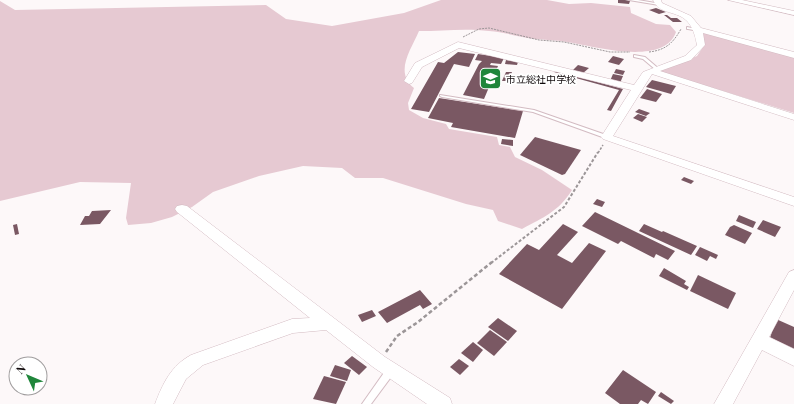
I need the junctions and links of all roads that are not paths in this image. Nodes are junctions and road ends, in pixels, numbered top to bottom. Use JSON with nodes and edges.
{"nodes":[{"id":1,"x":631,"y":0,"type":"edge"},
{"id":2,"x":732,"y":0,"type":"edge"},
{"id":3,"x":658,"y":2,"type":"edge"},
{"id":4,"x":794,"y":13,"type":"edge"},
{"id":5,"x":688,"y":28,"type":"road end"},
{"id":6,"x":699,"y":30,"type":"junction"},
{"id":7,"x":633,"y":54,"type":"road end"},
{"id":8,"x":794,"y":55,"type":"edge"},
{"id":9,"x":654,"y":70,"type":"junction"},
{"id":10,"x":409,"y":82,"type":"dead end"},
{"id":11,"x":638,"y":89,"type":"junction"},
{"id":12,"x":442,"y":96,"type":"dead end"},
{"id":13,"x":794,"y":117,"type":"edge"},
{"id":14,"x":607,"y":137,"type":"junction"},
{"id":15,"x":794,"y":202,"type":"edge"},
{"id":16,"x":182,"y":209,"type":"dead end"},
{"id":17,"x":794,"y":276,"type":"edge"},
{"id":18,"x":328,"y":323,"type":"junction"},
{"id":19,"x":759,"y":340,"type":"junction"},
{"id":20,"x":794,"y":358,"type":"edge"},
{"id":21,"x":385,"y":366,"type":"junction"},
{"id":22,"x":164,"y":404,"type":"edge"},
{"id":23,"x":366,"y":404,"type":"edge"},
{"id":24,"x":443,"y":404,"type":"edge"},
{"id":25,"x":723,"y":404,"type":"edge"}],
"edges":[{"from":1,"to":3,"type":"lane"},
{"from":2,"to":4,"type":"street"},
{"from":3,"to":6,"type":"street"},
{"from":5,"to":6,"type":"lane"},
{"from":6,"to":8,"type":"street"},
{"from":6,"to":9,"type":"street"},
{"from":7,"to":9,"type":"lane"},
{"from":9,"to":11,"type":"street"},
{"from":9,"to":13,"type":"street"},
{"from":10,"to":11,"type":"street"},
{"from":11,"to":14,"type":"street"},
{"from":12,"to":14,"type":"lane"},
{"from":14,"to":15,"type":"street"},
{"from":16,"to":18,"type":"street"},
{"from":17,"to":19,"type":"street"},
{"from":18,"to":21,"type":"street"},
{"from":18,"to":22,"type":"street"},
{"from":19,"to":20,"type":"street"},
{"from":19,"to":25,"type":"street"},
{"from":21,"to":23,"type":"lane"},
{"from":21,"to":24,"type":"street"}]}
